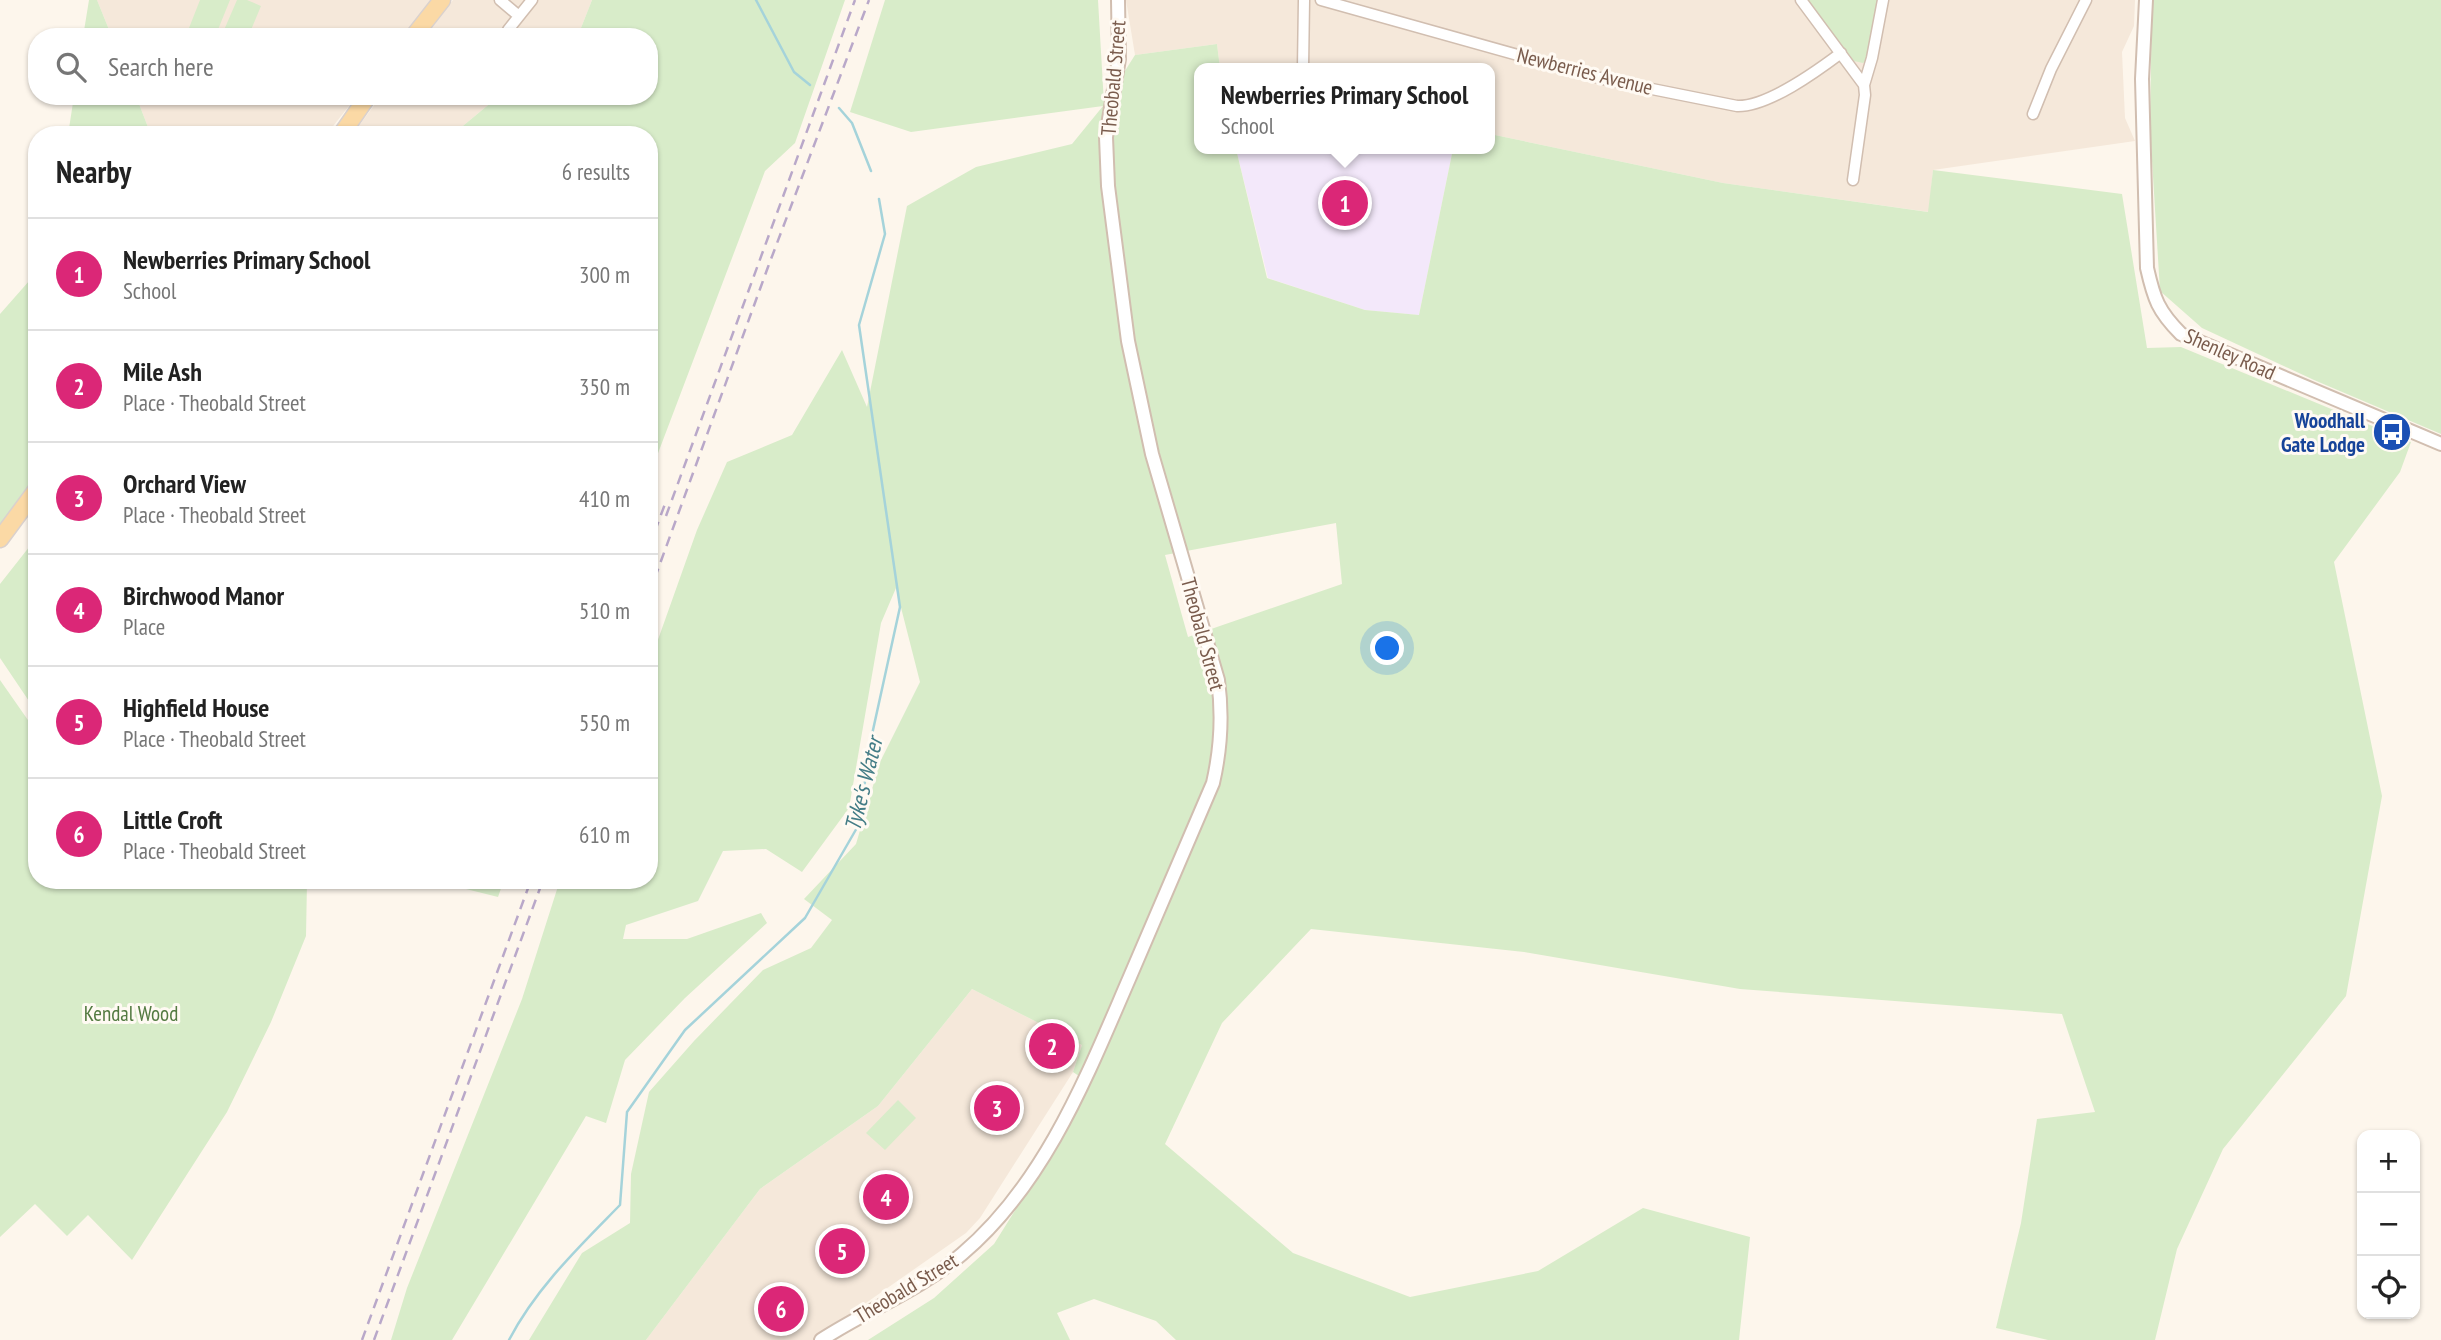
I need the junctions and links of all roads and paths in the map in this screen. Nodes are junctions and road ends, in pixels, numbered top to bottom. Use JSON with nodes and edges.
{"nodes":[{"id":1,"x":442,"y":0,"type":"edge"},
{"id":2,"x":500,"y":0,"type":"edge"},
{"id":3,"x":532,"y":0,"type":"edge"},
{"id":4,"x":1118,"y":0,"type":"edge"},
{"id":5,"x":1304,"y":0,"type":"edge"},
{"id":6,"x":1321,"y":0,"type":"edge"},
{"id":7,"x":1801,"y":0,"type":"edge"},
{"id":8,"x":1883,"y":0,"type":"edge"},
{"id":9,"x":2086,"y":0,"type":"edge"},
{"id":10,"x":2146,"y":0,"type":"edge"},
{"id":11,"x":519,"y":16,"type":"junction"},
{"id":12,"x":420,"y":28,"type":"edge"},
{"id":13,"x":510,"y":28,"type":"edge"},
{"id":14,"x":1841,"y":53,"type":"junction"},
{"id":15,"x":1303,"y":63,"type":"edge"},
{"id":16,"x":1864,"y":85,"type":"junction"},
{"id":17,"x":362,"y":105,"type":"edge"},
{"id":18,"x":2033,"y":114,"type":"dead end"},
{"id":19,"x":347,"y":126,"type":"edge"},
{"id":20,"x":1853,"y":180,"type":"dead end"},
{"id":21,"x":2441,"y":444,"type":"edge"},
{"id":22,"x":28,"y":501,"type":"edge"},
{"id":23,"x":0,"y":539,"type":"edge"},
{"id":24,"x":821,"y":1340,"type":"edge"}],
"edges":[{"from":1,"to":12,"type":"main road"},
{"from":2,"to":11,"type":"street"},
{"from":3,"to":11,"type":"street"},
{"from":4,"to":24,"type":"street","name":"Theobald Street"},
{"from":5,"to":15,"type":"street"},
{"from":6,"to":14,"type":"street","name":"Newberries Avenue"},
{"from":7,"to":14,"type":"street"},
{"from":8,"to":16,"type":"street"},
{"from":9,"to":18,"type":"street"},
{"from":10,"to":21,"type":"street","name":"Shenley Road"},
{"from":11,"to":13,"type":"street"},
{"from":14,"to":16,"type":"street"},
{"from":16,"to":20,"type":"street"},
{"from":17,"to":19,"type":"main road"},
{"from":22,"to":23,"type":"main road"}]}
